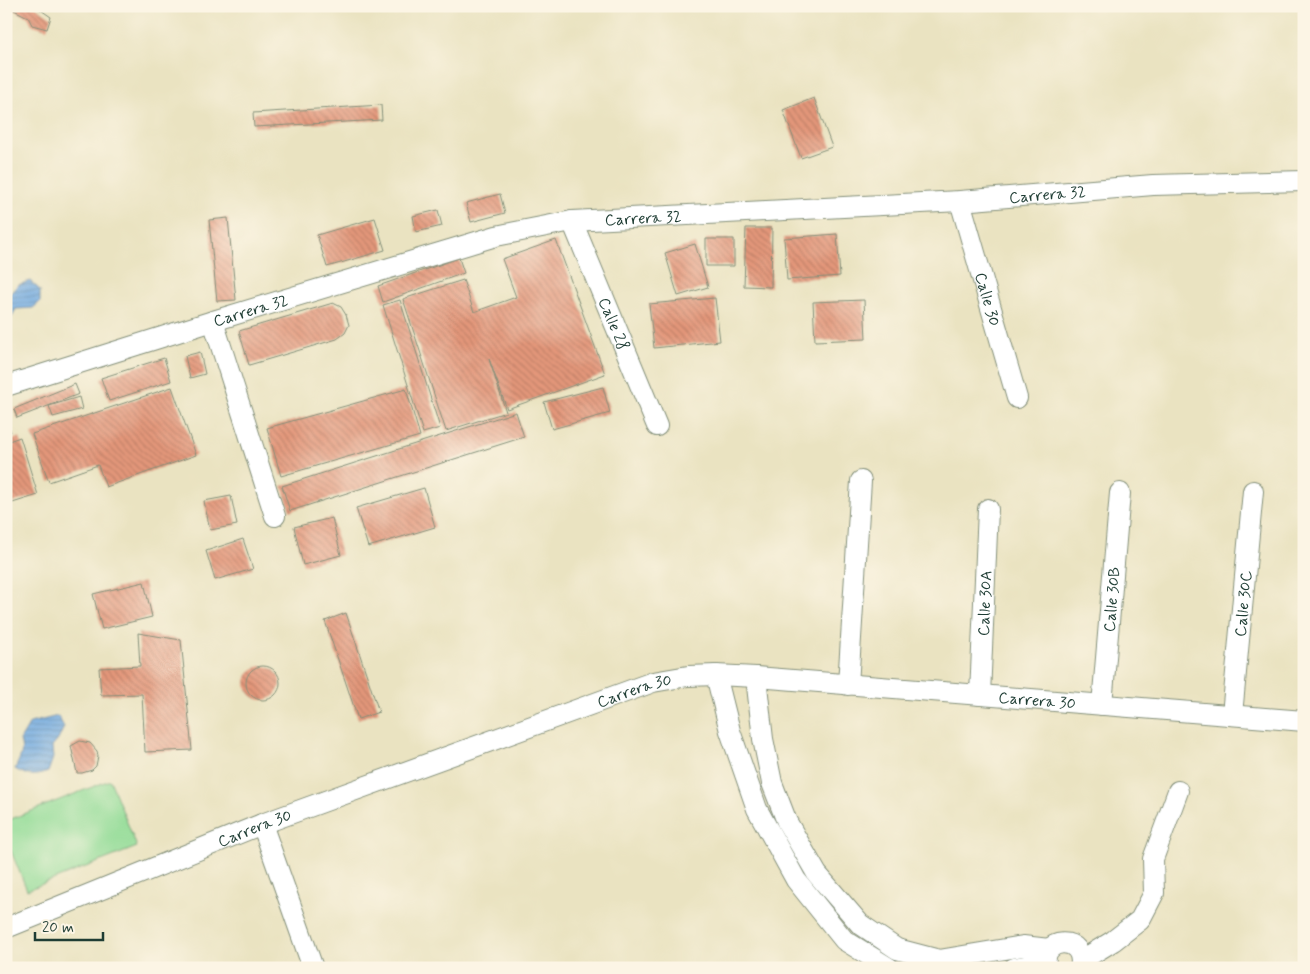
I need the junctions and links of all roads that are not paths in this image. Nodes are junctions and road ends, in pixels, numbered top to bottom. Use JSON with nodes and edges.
{"nodes":[{"id":1,"x":1304,"y":181,"type":"edge"},
{"id":2,"x":960,"y":201,"type":"junction"},
{"id":3,"x":572,"y":221,"type":"junction"},
{"id":4,"x":213,"y":321,"type":"junction"},
{"id":5,"x":6,"y":386,"type":"edge"},
{"id":6,"x":1017,"y":398,"type":"dead end"},
{"id":7,"x":657,"y":426,"type":"dead end"},
{"id":8,"x":861,"y":481,"type":"dead end"},
{"id":9,"x":1253,"y":490,"type":"dead end"},
{"id":10,"x":1120,"y":493,"type":"dead end"},
{"id":11,"x":988,"y":509,"type":"dead end"},
{"id":12,"x":276,"y":516,"type":"dead end"},
{"id":13,"x":716,"y":675,"type":"junction"},
{"id":14,"x":756,"y":677,"type":"junction"},
{"id":15,"x":848,"y":685,"type":"junction"},
{"id":16,"x":980,"y":695,"type":"junction"},
{"id":17,"x":1102,"y":705,"type":"junction"},
{"id":18,"x":1232,"y":715,"type":"junction"},
{"id":19,"x":1304,"y":721,"type":"edge"},
{"id":20,"x":1178,"y":791,"type":"dead end"},
{"id":21,"x":262,"y":824,"type":"junction"},
{"id":22,"x":6,"y":928,"type":"edge"},
{"id":23,"x":1048,"y":961,"type":"edge"},
{"id":24,"x":1081,"y":964,"type":"edge"},
{"id":25,"x":313,"y":968,"type":"edge"},
{"id":26,"x":889,"y":968,"type":"edge"},
{"id":27,"x":1014,"y":968,"type":"edge"}],
"edges":[{"from":1,"to":2,"type":"street","name":"Carrera 32"},
{"from":2,"to":3,"type":"street","name":"Carrera 32"},
{"from":2,"to":6,"type":"street","name":"Calle 30"},
{"from":3,"to":4,"type":"street","name":"Carrera 32"},
{"from":3,"to":7,"type":"street","name":"Calle 28"},
{"from":4,"to":5,"type":"street","name":"Carrera 32"},
{"from":4,"to":12,"type":"street"},
{"from":8,"to":15,"type":"street"},
{"from":9,"to":18,"type":"street","name":"Calle 30C"},
{"from":10,"to":17,"type":"street","name":"Calle 30B"},
{"from":11,"to":16,"type":"street","name":"Calle 30A"},
{"from":13,"to":14,"type":"street","name":"Carrera 30"},
{"from":13,"to":21,"type":"street","name":"Carrera 30"},
{"from":13,"to":26,"type":"street"},
{"from":14,"to":15,"type":"street","name":"Carrera 30"},
{"from":14,"to":23,"type":"street"},
{"from":15,"to":16,"type":"street","name":"Carrera 30"},
{"from":16,"to":17,"type":"street","name":"Carrera 30"},
{"from":17,"to":18,"type":"street","name":"Carrera 30"},
{"from":18,"to":19,"type":"street","name":"Carrera 30"},
{"from":20,"to":24,"type":"street"},
{"from":21,"to":22,"type":"street","name":"Carrera 30"},
{"from":21,"to":25,"type":"street"},
{"from":23,"to":24,"type":"street"},
{"from":23,"to":27,"type":"street"}]}
